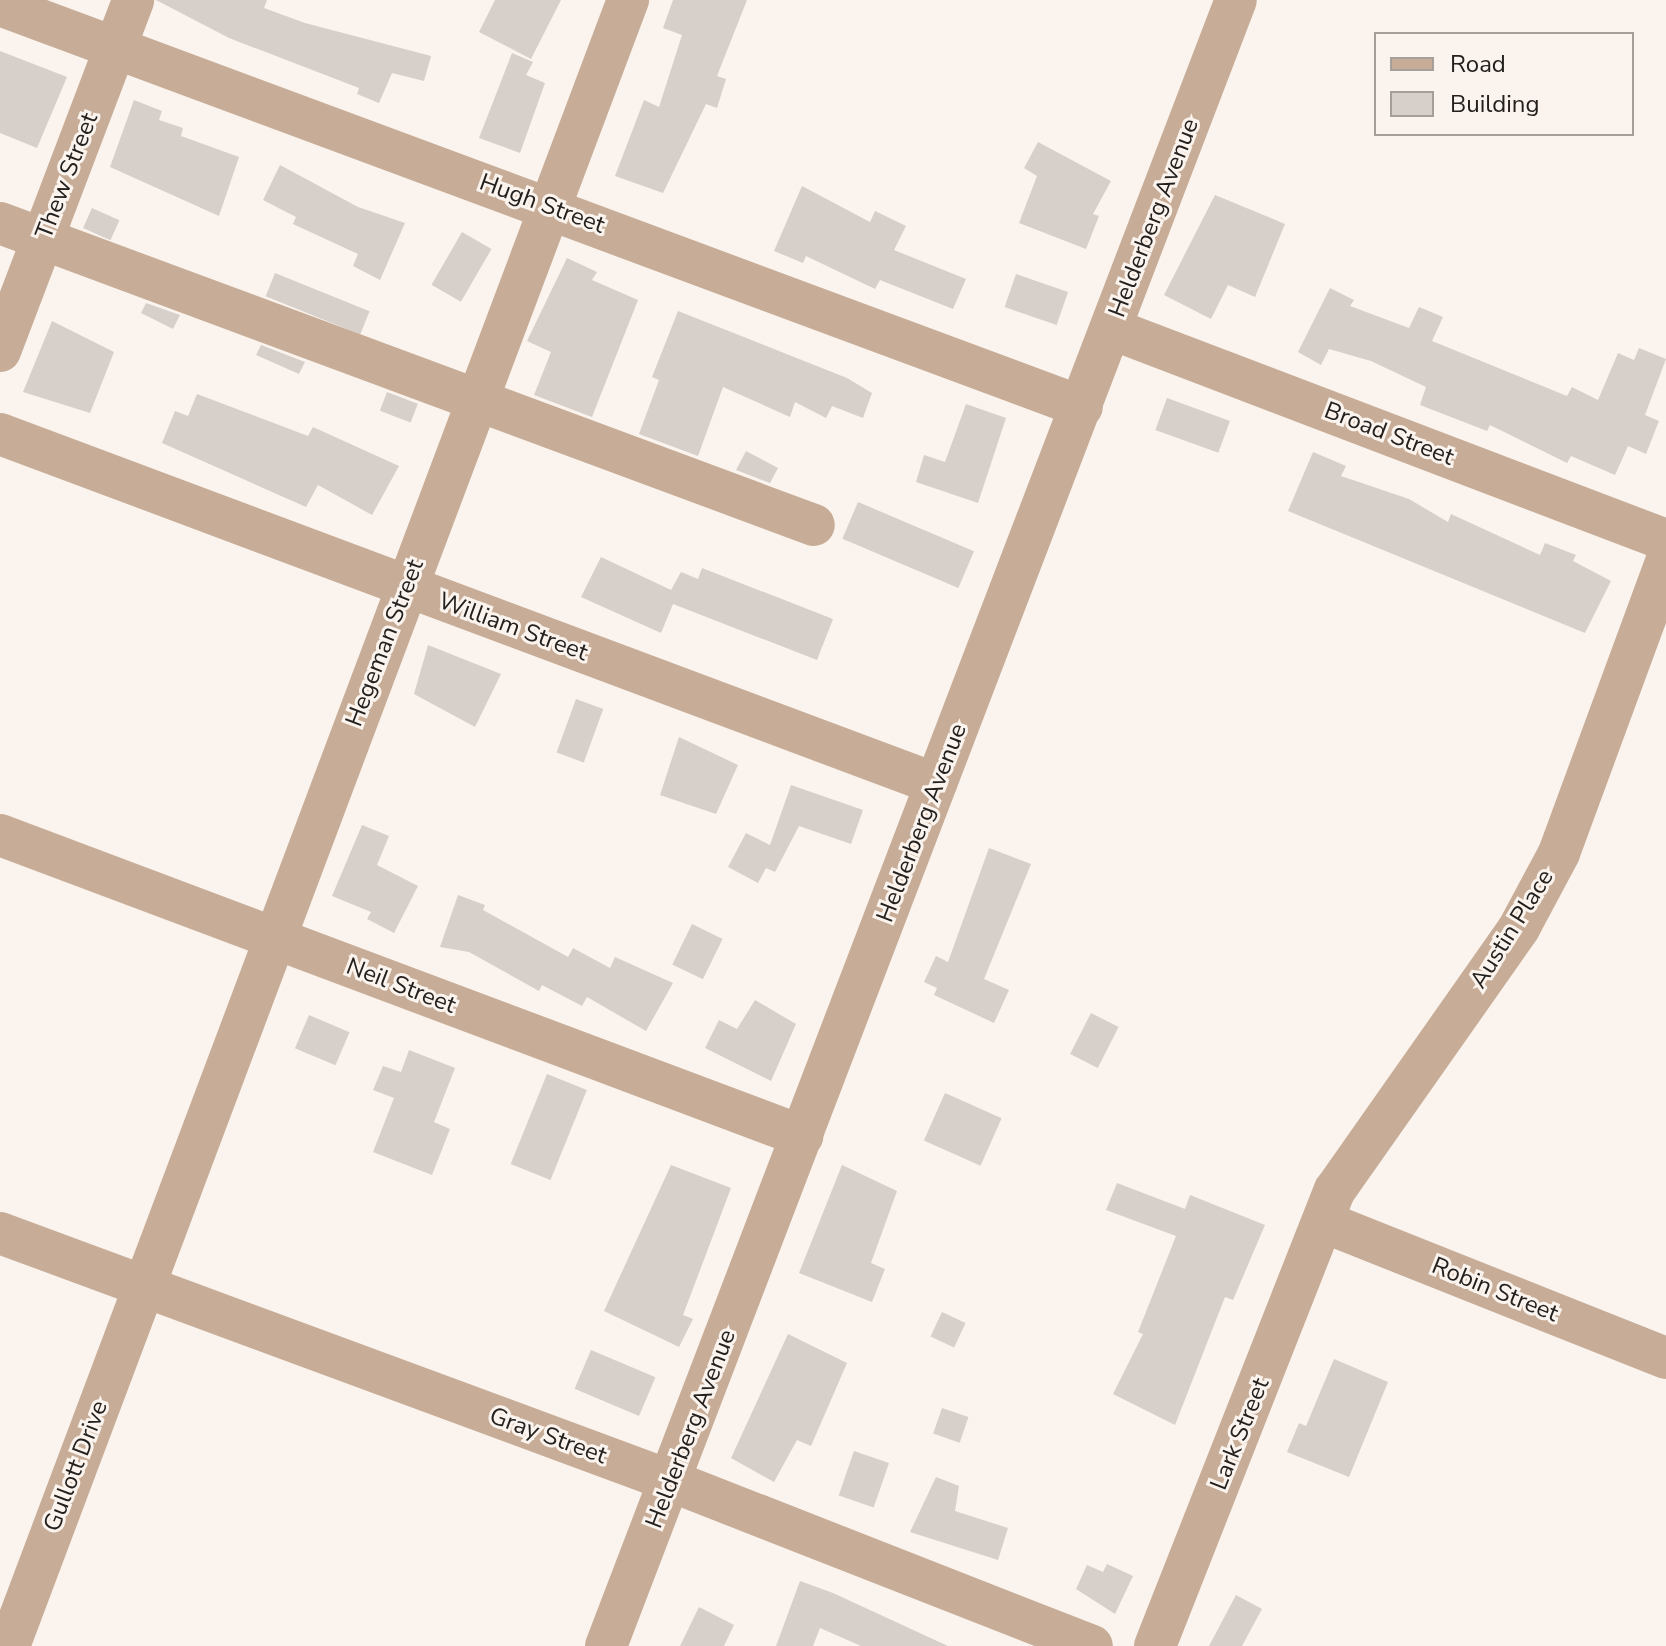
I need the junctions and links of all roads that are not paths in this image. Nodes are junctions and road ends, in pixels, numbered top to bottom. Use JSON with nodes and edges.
{"nodes":[{"id":1,"x":133,"y":0,"type":"edge"},
{"id":2,"x":628,"y":0,"type":"edge"},
{"id":3,"x":1236,"y":0,"type":"edge"},
{"id":4,"x":0,"y":5,"type":"edge"},
{"id":5,"x":115,"y":47,"type":"junction"},
{"id":6,"x":549,"y":207,"type":"junction"},
{"id":7,"x":0,"y":223,"type":"edge"},
{"id":8,"x":42,"y":239,"type":"junction"},
{"id":9,"x":1112,"y":329,"type":"junction"},
{"id":10,"x":0,"y":351,"type":"edge"},
{"id":11,"x":477,"y":397,"type":"junction"},
{"id":12,"x":1082,"y":407,"type":"junction"},
{"id":13,"x":0,"y":434,"type":"edge"},
{"id":14,"x":814,"y":525,"type":"dead end"},
{"id":15,"x":1666,"y":540,"type":"edge"},
{"id":16,"x":1666,"y":562,"type":"edge"},
{"id":17,"x":405,"y":587,"type":"junction"},
{"id":18,"x":936,"y":784,"type":"junction"},
{"id":19,"x":0,"y":835,"type":"edge"},
{"id":20,"x":274,"y":938,"type":"junction"},
{"id":21,"x":802,"y":1136,"type":"junction"},
{"id":22,"x":1324,"y":1222,"type":"junction"},
{"id":23,"x":0,"y":1233,"type":"edge"},
{"id":24,"x":144,"y":1287,"type":"junction"},
{"id":25,"x":1666,"y":1358,"type":"edge"},
{"id":26,"x":671,"y":1481,"type":"junction"},
{"id":27,"x":9,"y":1646,"type":"edge"},
{"id":28,"x":606,"y":1646,"type":"edge"},
{"id":29,"x":1092,"y":1646,"type":"edge"},
{"id":30,"x":1155,"y":1646,"type":"edge"}],
"edges":[{"from":1,"to":5,"type":"street","name":"Thew Street"},
{"from":2,"to":6,"type":"street","name":"Hegeman Street"},
{"from":3,"to":9,"type":"street","name":"Helderberg Avenue"},
{"from":4,"to":5,"type":"street","name":"Hugh Street"},
{"from":5,"to":6,"type":"street","name":"Hugh Street"},
{"from":5,"to":8,"type":"street","name":"Thew Street"},
{"from":6,"to":11,"type":"street","name":"Hegeman Street"},
{"from":6,"to":12,"type":"street","name":"Hugh Street"},
{"from":7,"to":8,"type":"street"},
{"from":8,"to":10,"type":"street","name":"Thew Street"},
{"from":8,"to":11,"type":"street"},
{"from":9,"to":12,"type":"street","name":"Helderberg Avenue"},
{"from":9,"to":15,"type":"street","name":"Broad Street"},
{"from":11,"to":14,"type":"street"},
{"from":11,"to":17,"type":"street","name":"Hegeman Street"},
{"from":12,"to":18,"type":"street","name":"Helderberg Avenue"},
{"from":13,"to":17,"type":"street","name":"William Street"},
{"from":16,"to":22,"type":"street","name":"Austin Place"},
{"from":17,"to":18,"type":"street","name":"William Street"},
{"from":17,"to":20,"type":"street","name":"Hegeman Street"},
{"from":18,"to":21,"type":"street","name":"Helderberg Avenue"},
{"from":19,"to":20,"type":"street","name":"Neil Street"},
{"from":20,"to":21,"type":"street","name":"Neil Street"},
{"from":20,"to":24,"type":"street","name":"Hegeman Street"},
{"from":21,"to":26,"type":"street","name":"Helderberg Avenue"},
{"from":22,"to":25,"type":"street","name":"Robin Street"},
{"from":22,"to":30,"type":"street","name":"Lark Street"},
{"from":23,"to":24,"type":"street","name":"Gray Street"},
{"from":24,"to":26,"type":"street","name":"Gray Street"},
{"from":24,"to":27,"type":"street","name":"Gullott Drive"},
{"from":26,"to":28,"type":"street","name":"Helderberg Avenue"},
{"from":26,"to":29,"type":"street","name":"Gray Street"}]}
